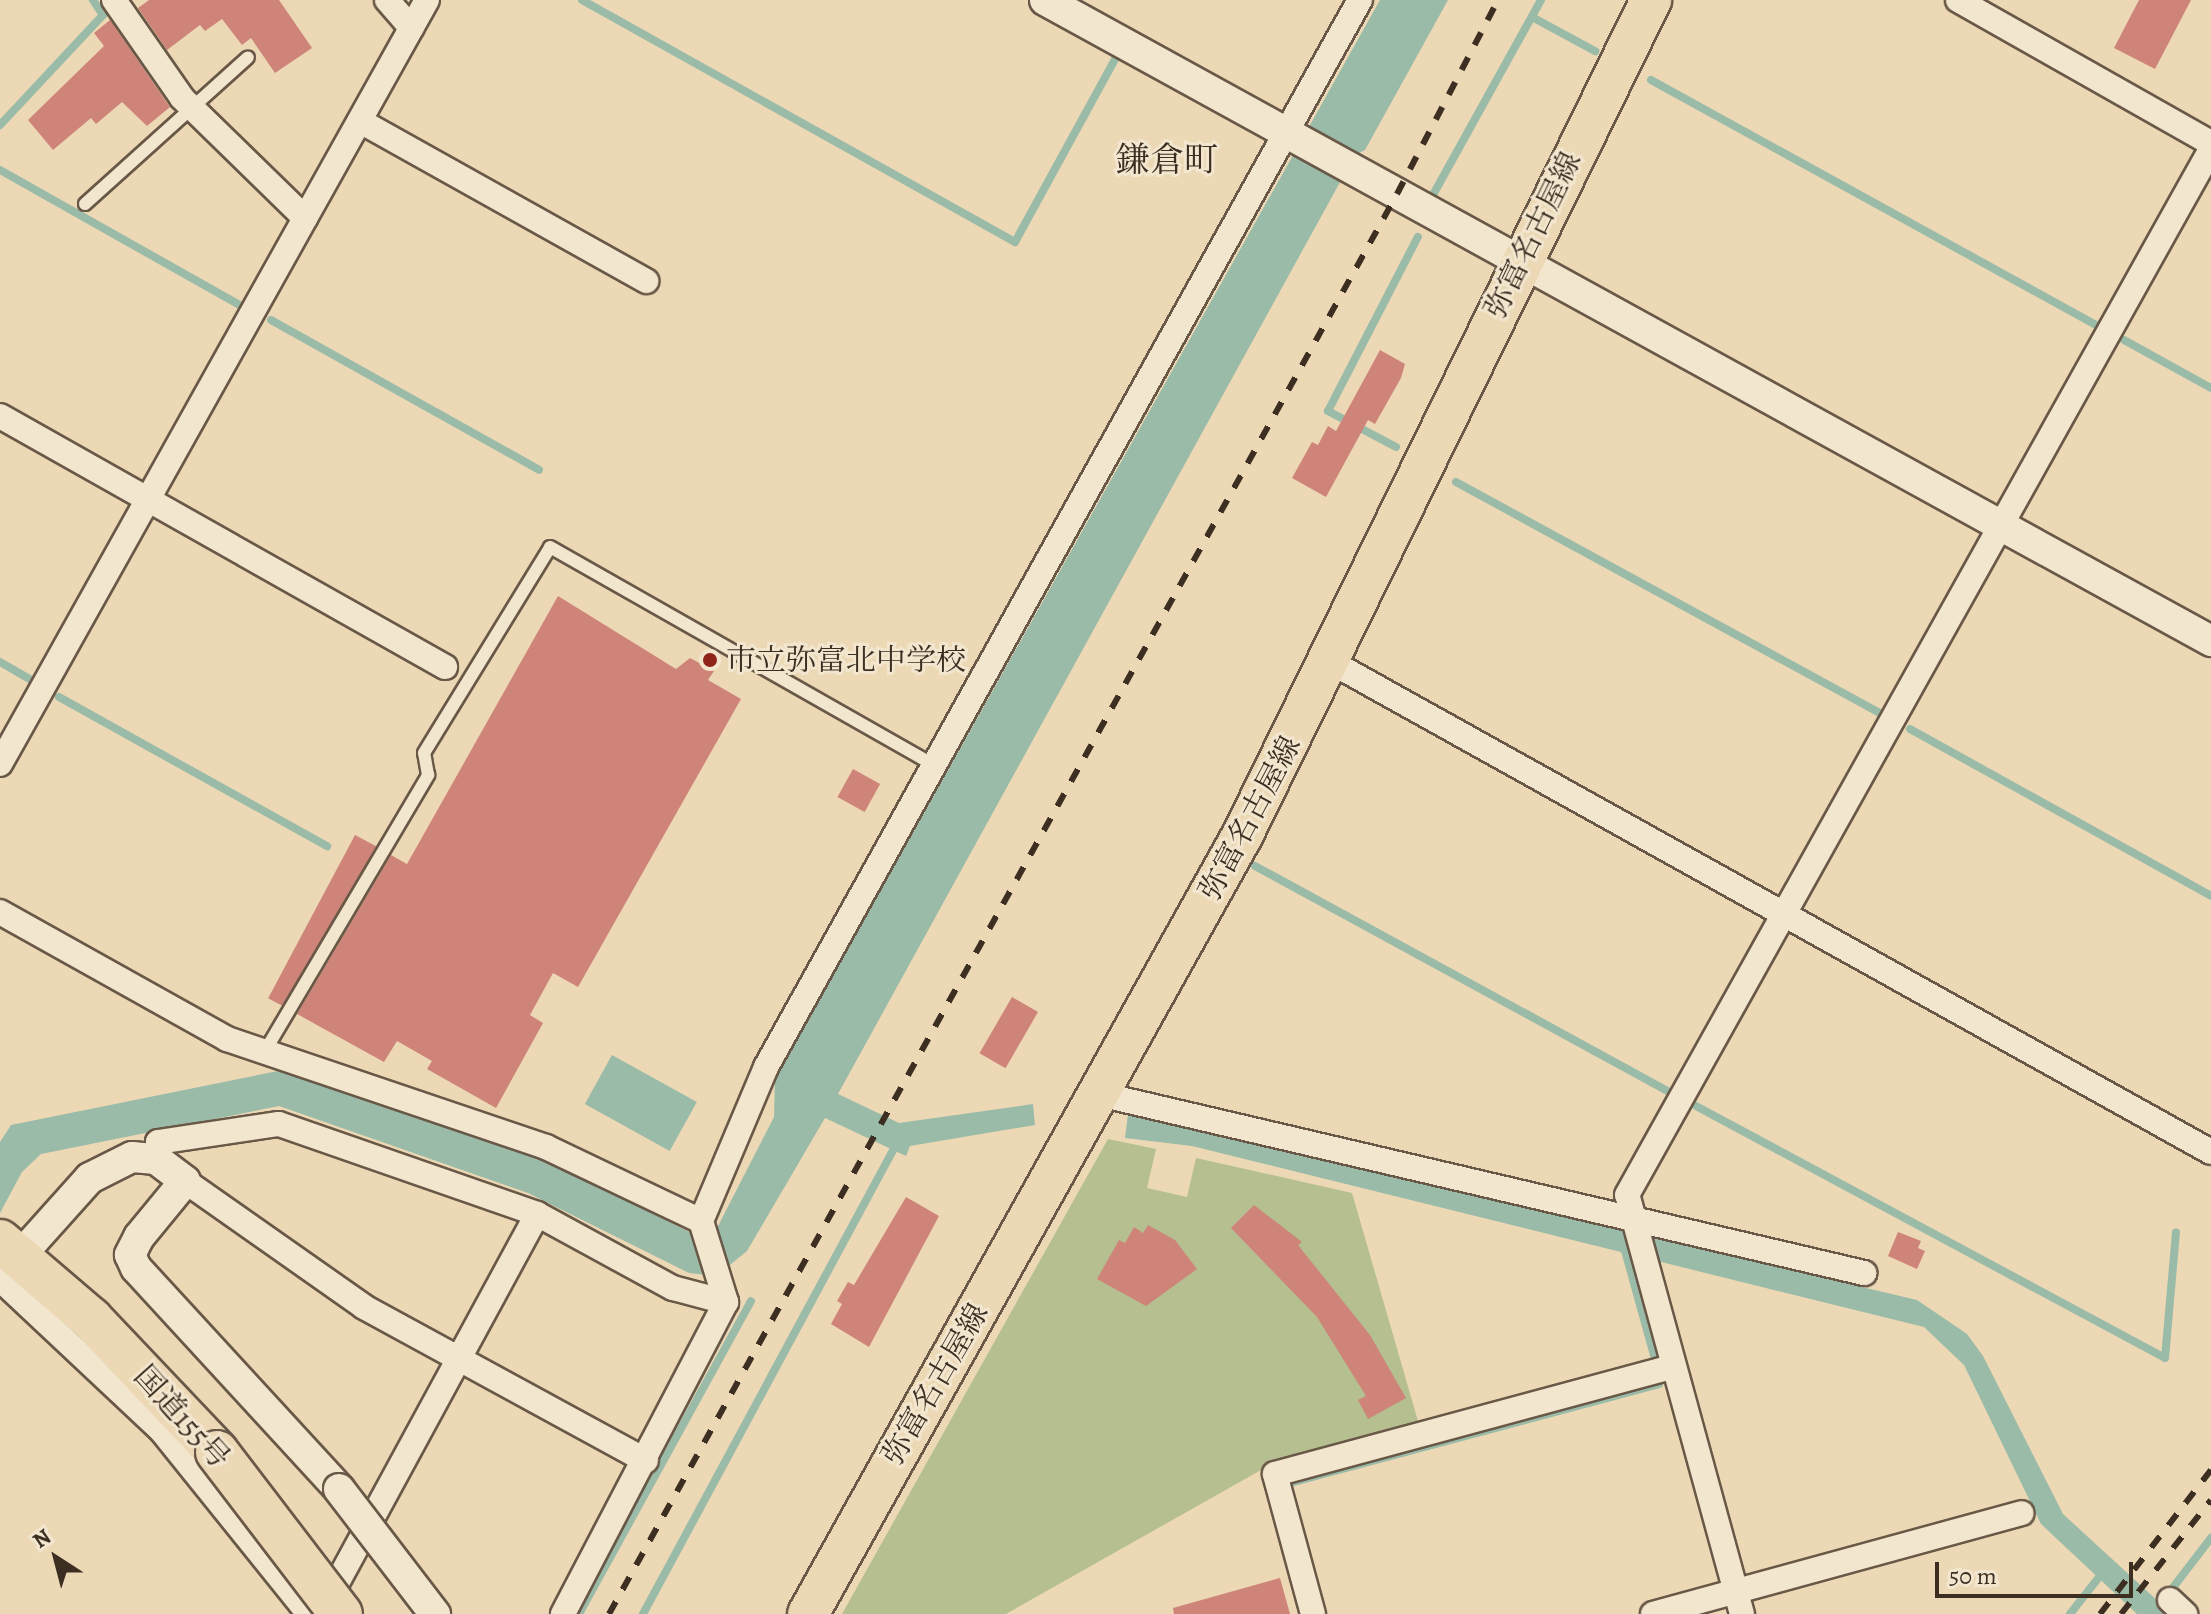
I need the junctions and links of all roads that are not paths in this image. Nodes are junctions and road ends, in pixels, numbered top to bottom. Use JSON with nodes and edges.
{"nodes":[{"id":1,"x":114,"y":0,"type":"edge"},
{"id":2,"x":387,"y":0,"type":"edge"},
{"id":3,"x":427,"y":0,"type":"edge"},
{"id":4,"x":1045,"y":0,"type":"edge"},
{"id":5,"x":1360,"y":0,"type":"edge"},
{"id":6,"x":1651,"y":0,"type":"edge"},
{"id":7,"x":1958,"y":0,"type":"edge"},
{"id":8,"x":411,"y":28,"type":"junction"},
{"id":9,"x":248,"y":57,"type":"dead end"},
{"id":10,"x":194,"y":111,"type":"junction"},
{"id":11,"x":360,"y":121,"type":"junction"},
{"id":12,"x":1292,"y":137,"type":"junction"},
{"id":13,"x":2211,"y":143,"type":"edge"},
{"id":14,"x":2211,"y":149,"type":"edge"},
{"id":15,"x":85,"y":204,"type":"dead end"},
{"id":16,"x":305,"y":218,"type":"junction"},
{"id":17,"x":1519,"y":262,"type":"junction"},
{"id":18,"x":646,"y":281,"type":"dead end"},
{"id":19,"x":0,"y":416,"type":"edge"},
{"id":20,"x":148,"y":498,"type":"junction"},
{"id":21,"x":2000,"y":524,"type":"junction"},
{"id":22,"x":2211,"y":641,"type":"edge"},
{"id":23,"x":1331,"y":662,"type":"junction"},
{"id":24,"x":445,"y":667,"type":"joint"},
{"id":25,"x":469,"y":680,"type":"junction"},
{"id":26,"x":0,"y":764,"type":"edge"},
{"id":27,"x":933,"y":765,"type":"junction"},
{"id":28,"x":1785,"y":910,"type":"junction"},
{"id":29,"x":0,"y":912,"type":"edge"},
{"id":30,"x":265,"y":1051,"type":"junction"},
{"id":31,"x":1099,"y":1094,"type":"junction"},
{"id":32,"x":2211,"y":1152,"type":"edge"},
{"id":33,"x":156,"y":1159,"type":"junction"},
{"id":34,"x":185,"y":1181,"type":"junction"},
{"id":35,"x":537,"y":1214,"type":"junction"},
{"id":36,"x":1635,"y":1222,"type":"junction"},
{"id":37,"x":702,"y":1224,"type":"junction"},
{"id":38,"x":6,"y":1259,"type":"edge"},
{"id":39,"x":1864,"y":1273,"type":"dead end"},
{"id":40,"x":724,"y":1292,"type":"junction"},
{"id":41,"x":462,"y":1362,"type":"junction"},
{"id":42,"x":1674,"y":1366,"type":"junction"},
{"id":43,"x":646,"y":1461,"type":"junction"},
{"id":44,"x":2021,"y":1513,"type":"dead end"},
{"id":45,"x":1739,"y":1603,"type":"edge"},
{"id":46,"x":309,"y":1614,"type":"edge"},
{"id":47,"x":320,"y":1614,"type":"edge"},
{"id":48,"x":341,"y":1614,"type":"edge"},
{"id":49,"x":435,"y":1614,"type":"edge"},
{"id":50,"x":563,"y":1614,"type":"edge"},
{"id":51,"x":808,"y":1614,"type":"edge"},
{"id":52,"x":1313,"y":1614,"type":"edge"},
{"id":53,"x":1653,"y":1614,"type":"edge"}],
"edges":[{"from":1,"to":10,"type":"street"},
{"from":2,"to":8,"type":"street"},
{"from":3,"to":8,"type":"street"},
{"from":4,"to":12,"type":"street"},
{"from":5,"to":12,"type":"street"},
{"from":6,"to":17,"type":"main road","name":"弥富名古屋線"},
{"from":7,"to":13,"type":"street"},
{"from":8,"to":11,"type":"street"},
{"from":9,"to":10,"type":"lane"},
{"from":10,"to":15,"type":"lane"},
{"from":10,"to":16,"type":"street"},
{"from":11,"to":16,"type":"street"},
{"from":11,"to":18,"type":"street"},
{"from":12,"to":17,"type":"street"},
{"from":12,"to":27,"type":"street"},
{"from":14,"to":21,"type":"street"},
{"from":16,"to":20,"type":"street"},
{"from":17,"to":21,"type":"street"},
{"from":17,"to":23,"type":"main road","name":"弥富名古屋線"},
{"from":19,"to":20,"type":"street"},
{"from":20,"to":24,"type":"street"},
{"from":20,"to":26,"type":"street"},
{"from":21,"to":22,"type":"street"},
{"from":21,"to":28,"type":"street"},
{"from":23,"to":28,"type":"street"},
{"from":23,"to":31,"type":"main road","name":"弥富名古屋線"},
{"from":24,"to":25,"type":"lane"},
{"from":25,"to":27,"type":"lane"},
{"from":25,"to":30,"type":"lane"},
{"from":27,"to":37,"type":"street"},
{"from":28,"to":32,"type":"street"},
{"from":28,"to":36,"type":"street"},
{"from":29,"to":30,"type":"street"},
{"from":30,"to":37,"type":"street"},
{"from":31,"to":36,"type":"street"},
{"from":31,"to":51,"type":"main road","name":"弥富名古屋線"},
{"from":33,"to":34,"type":"street"},
{"from":33,"to":35,"type":"street"},
{"from":33,"to":38,"type":"street"},
{"from":34,"to":41,"type":"street"},
{"from":34,"to":49,"type":"street","bridge":true},
{"from":35,"to":40,"type":"street"},
{"from":35,"to":41,"type":"street"},
{"from":36,"to":39,"type":"street"},
{"from":36,"to":42,"type":"street"},
{"from":37,"to":40,"type":"street"},
{"from":38,"to":46,"type":"street"},
{"from":38,"to":48,"type":"highway","name":"国道155号","bridge":true},
{"from":40,"to":43,"type":"street"},
{"from":41,"to":43,"type":"street"},
{"from":41,"to":47,"type":"street"},
{"from":42,"to":45,"type":"street"},
{"from":42,"to":52,"type":"street"},
{"from":43,"to":50,"type":"street"},
{"from":44,"to":45,"type":"street"},
{"from":45,"to":53,"type":"street"}]}
